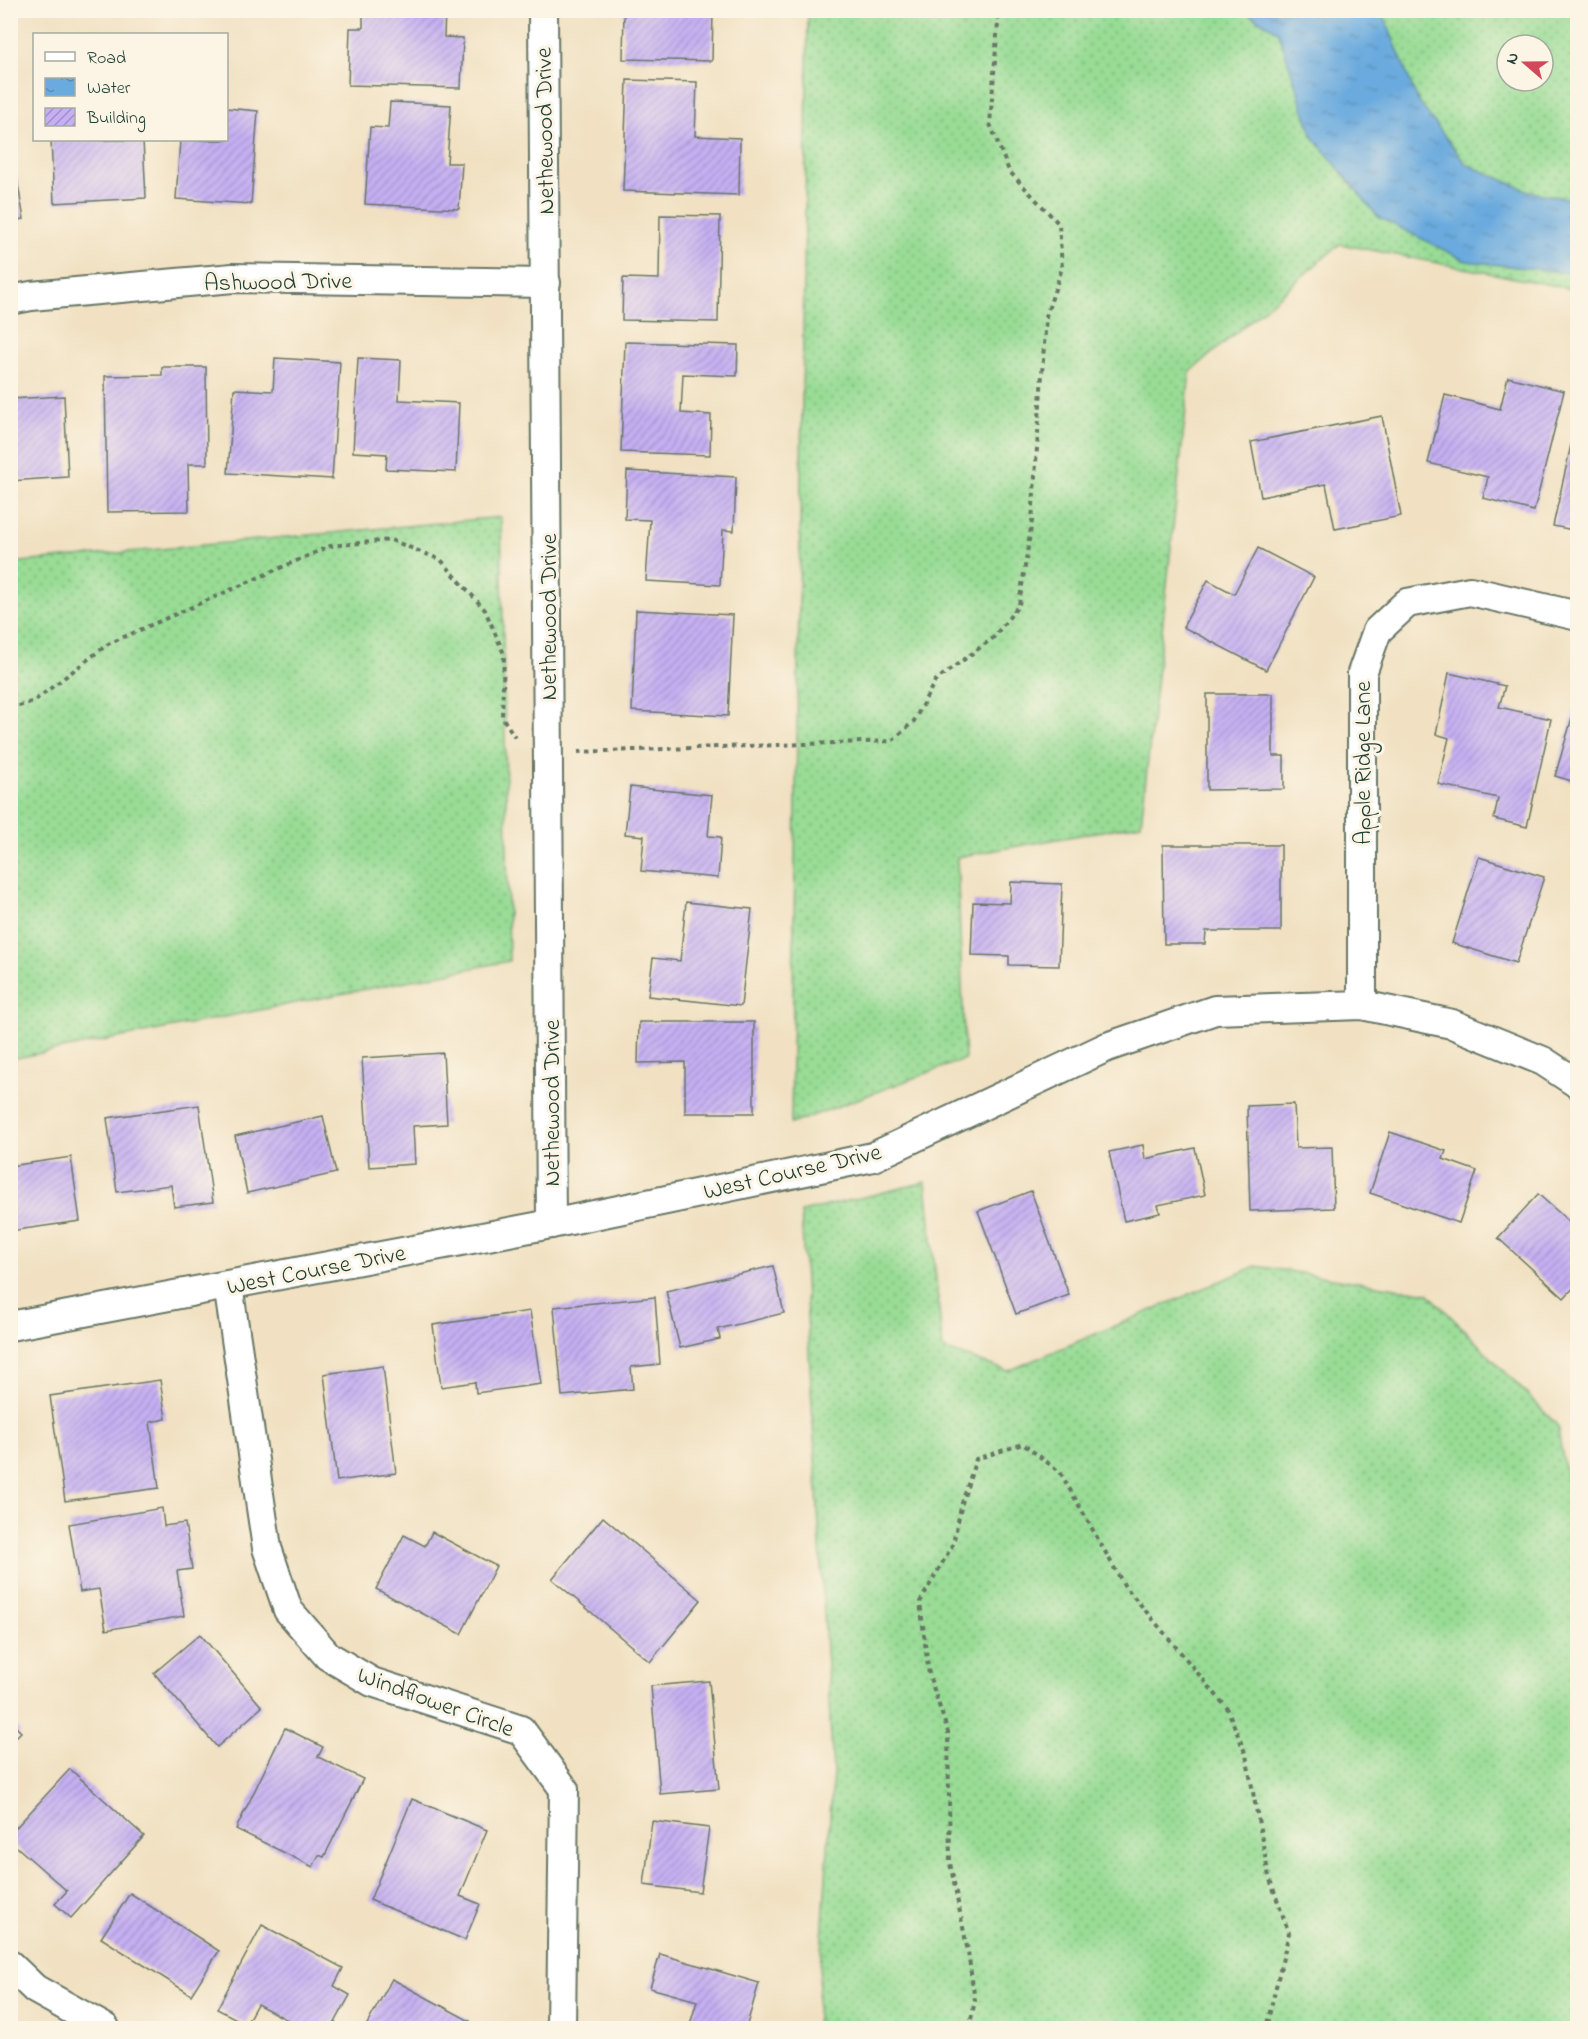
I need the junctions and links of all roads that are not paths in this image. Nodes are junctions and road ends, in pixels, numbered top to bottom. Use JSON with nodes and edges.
{"nodes":[{"id":1,"x":543,"y":10,"type":"edge"},
{"id":2,"x":546,"y":283,"type":"junction"},
{"id":3,"x":10,"y":300,"type":"edge"},
{"id":4,"x":1578,"y":616,"type":"edge"},
{"id":5,"x":1362,"y":1005,"type":"junction"},
{"id":6,"x":1578,"y":1084,"type":"edge"},
{"id":7,"x":551,"y":1224,"type":"junction"},
{"id":8,"x":228,"y":1285,"type":"junction"},
{"id":9,"x":10,"y":1326,"type":"edge"},
{"id":10,"x":10,"y":1965,"type":"edge"},
{"id":11,"x":105,"y":2028,"type":"edge"},
{"id":12,"x":561,"y":2028,"type":"edge"}],
"edges":[{"from":1,"to":2,"type":"street","name":"Nethewood Drive"},
{"from":2,"to":3,"type":"street","name":"Ashwood Drive"},
{"from":2,"to":7,"type":"street","name":"Nethewood Drive"},
{"from":4,"to":5,"type":"street","name":"Apple Ridge Lane"},
{"from":5,"to":6,"type":"street","name":"West Course Drive"},
{"from":5,"to":7,"type":"street","name":"West Course Drive"},
{"from":7,"to":8,"type":"street","name":"West Course Drive"},
{"from":8,"to":9,"type":"street","name":"West Course Drive"},
{"from":8,"to":12,"type":"street","name":"Windflower Circle"},
{"from":10,"to":11,"type":"street"}]}
